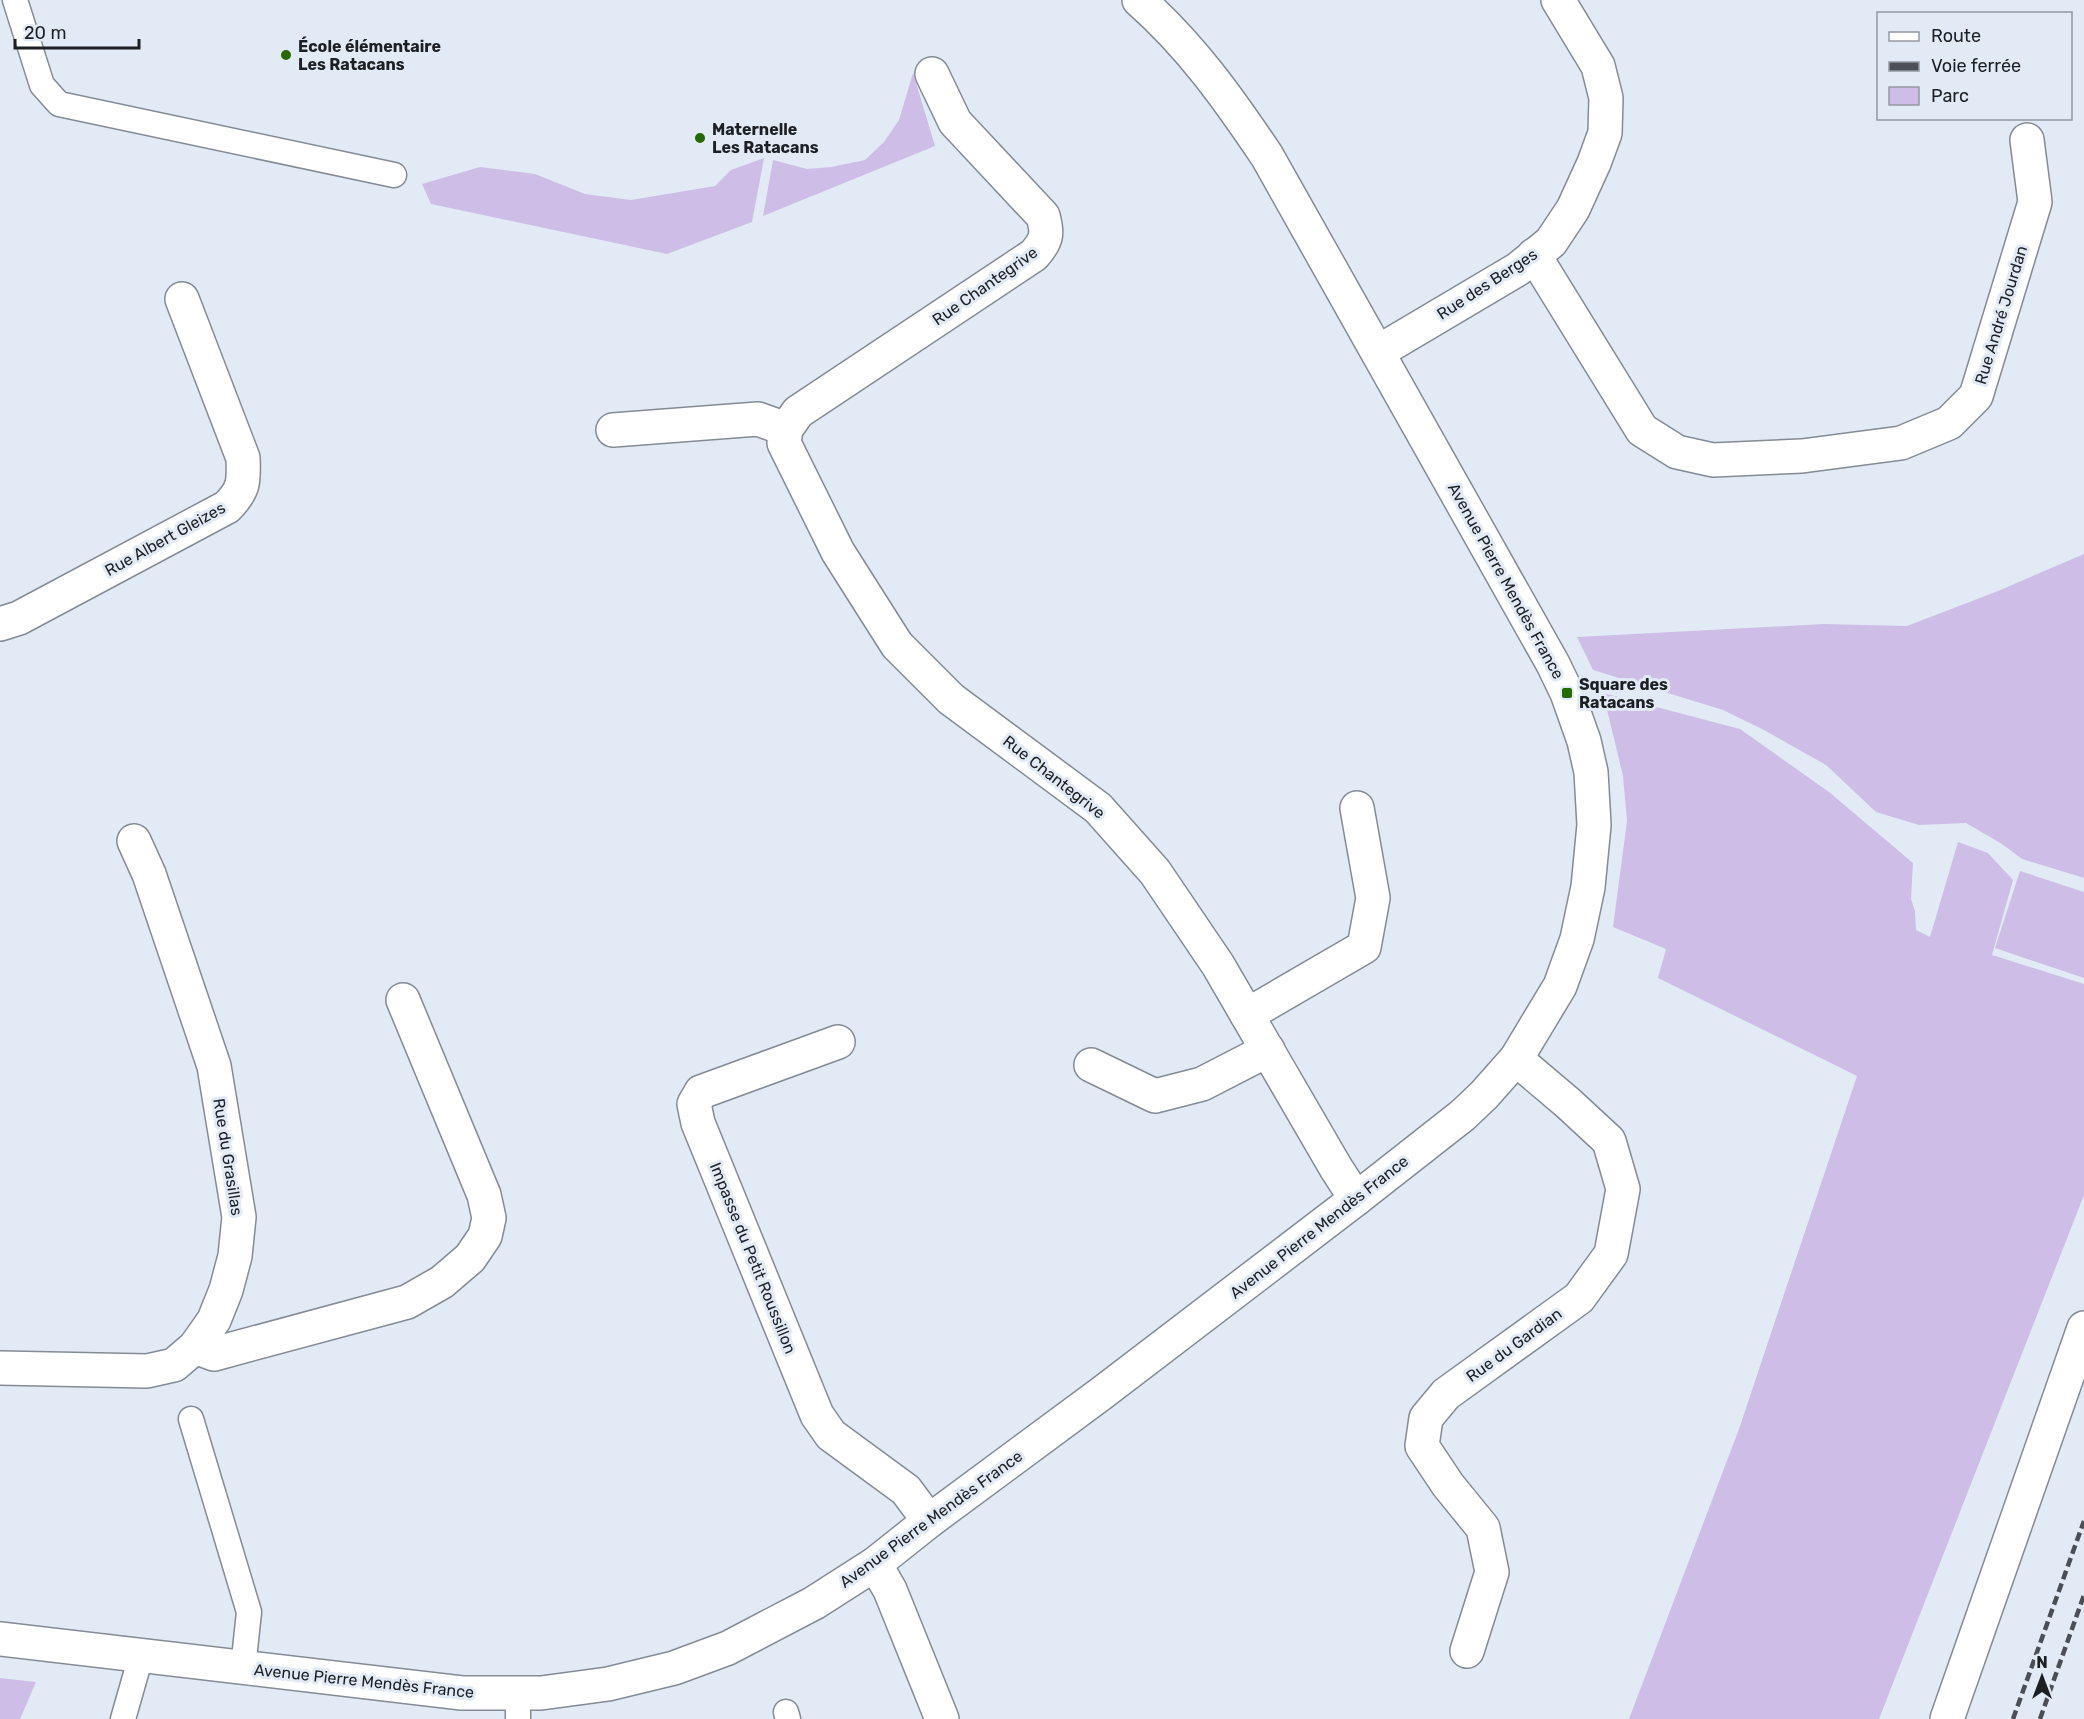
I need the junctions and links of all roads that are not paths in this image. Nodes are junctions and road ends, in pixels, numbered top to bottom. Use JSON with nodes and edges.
{"nodes":[{"id":1,"x":15,"y":0,"type":"edge"},
{"id":2,"x":1138,"y":0,"type":"edge"},
{"id":3,"x":1558,"y":0,"type":"edge"},
{"id":4,"x":932,"y":74,"type":"dead end"},
{"id":5,"x":2027,"y":141,"type":"dead end"},
{"id":6,"x":394,"y":175,"type":"dead end"},
{"id":7,"x":1534,"y":255,"type":"junction"},
{"id":8,"x":182,"y":300,"type":"dead end"},
{"id":9,"x":1378,"y":352,"type":"junction"},
{"id":10,"x":786,"y":429,"type":"junction"},
{"id":11,"x":613,"y":430,"type":"dead end"},
{"id":12,"x":0,"y":624,"type":"edge"},
{"id":13,"x":1357,"y":807,"type":"dead end"},
{"id":14,"x":134,"y":841,"type":"dead end"},
{"id":15,"x":403,"y":1000,"type":"dead end"},
{"id":16,"x":1247,"y":1015,"type":"junction"},
{"id":17,"x":838,"y":1042,"type":"dead end"},
{"id":18,"x":1268,"y":1050,"type":"junction"},
{"id":19,"x":1516,"y":1059,"type":"junction"},
{"id":20,"x":1091,"y":1065,"type":"dead end"},
{"id":21,"x":1356,"y":1199,"type":"junction"},
{"id":22,"x":2084,"y":1328,"type":"edge"},
{"id":23,"x":195,"y":1347,"type":"junction"},
{"id":24,"x":0,"y":1368,"type":"edge"},
{"id":25,"x":191,"y":1419,"type":"dead end"},
{"id":26,"x":929,"y":1521,"type":"junction"},
{"id":27,"x":875,"y":1564,"type":"junction"},
{"id":28,"x":0,"y":1639,"type":"edge"},
{"id":29,"x":1467,"y":1651,"type":"dead end"},
{"id":30,"x":141,"y":1656,"type":"junction"},
{"id":31,"x":243,"y":1668,"type":"junction"},
{"id":32,"x":519,"y":1706,"type":"edge"},
{"id":33,"x":123,"y":1719,"type":"edge"},
{"id":34,"x":942,"y":1719,"type":"edge"},
{"id":35,"x":1947,"y":1719,"type":"edge"}],
"edges":[{"from":1,"to":6,"type":"lane"},
{"from":2,"to":9,"type":"street","name":"Avenue Pierre Mendès France"},
{"from":3,"to":7,"type":"street","name":"Rue des Berges"},
{"from":4,"to":10,"type":"street","name":"Rue Chantegrive"},
{"from":5,"to":7,"type":"street","name":"Rue André Jourdan"},
{"from":7,"to":9,"type":"street","name":"Rue des Berges"},
{"from":8,"to":12,"type":"street","name":"Rue Albert Gleizes"},
{"from":9,"to":19,"type":"street","name":"Avenue Pierre Mendès France"},
{"from":10,"to":11,"type":"street"},
{"from":10,"to":16,"type":"street","name":"Rue Chantegrive"},
{"from":13,"to":16,"type":"street"},
{"from":14,"to":23,"type":"street","name":"Rue du Grasillas"},
{"from":15,"to":23,"type":"street"},
{"from":16,"to":18,"type":"street","name":"Rue Chantegrive"},
{"from":17,"to":26,"type":"street","name":"Impasse du Petit Roussillon"},
{"from":18,"to":20,"type":"street"},
{"from":18,"to":21,"type":"street","name":"Rue Chantegrive"},
{"from":19,"to":21,"type":"street","name":"Avenue Pierre Mendès France"},
{"from":19,"to":29,"type":"street","name":"Rue du Gardian"},
{"from":21,"to":26,"type":"street","name":"Avenue Pierre Mendès France"},
{"from":22,"to":35,"type":"street"},
{"from":23,"to":24,"type":"street","name":"Rue du Grasillas"},
{"from":25,"to":31,"type":"lane"},
{"from":26,"to":27,"type":"street","name":"Avenue Pierre Mendès France"},
{"from":27,"to":32,"type":"street","name":"Avenue Pierre Mendès France"},
{"from":27,"to":34,"type":"street"},
{"from":28,"to":30,"type":"street","name":"Avenue Pierre Mendès France"},
{"from":30,"to":31,"type":"street","name":"Avenue Pierre Mendès France"},
{"from":30,"to":33,"type":"lane"},
{"from":31,"to":32,"type":"street","name":"Avenue Pierre Mendès France"}]}
